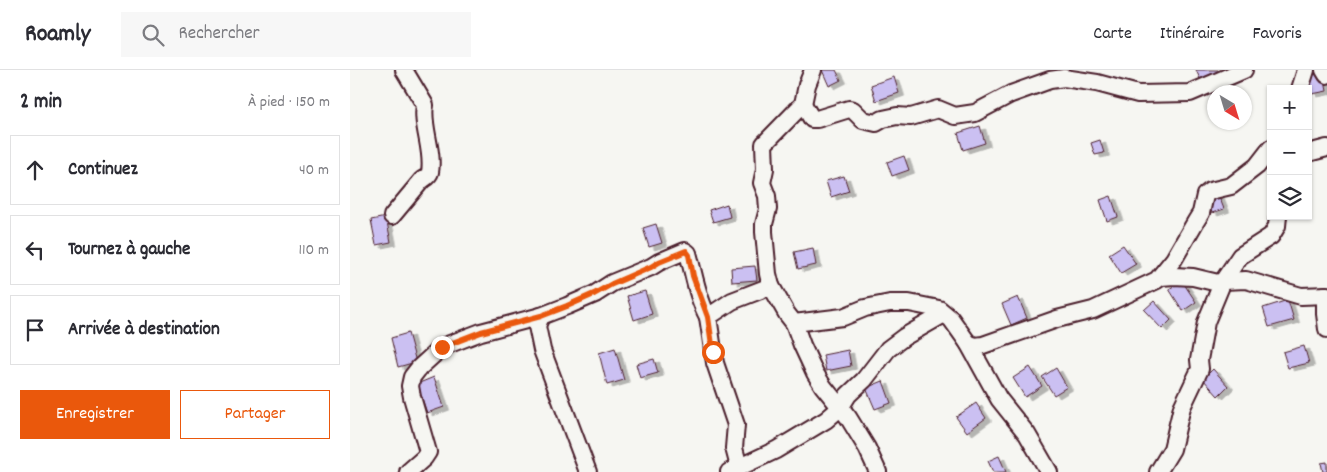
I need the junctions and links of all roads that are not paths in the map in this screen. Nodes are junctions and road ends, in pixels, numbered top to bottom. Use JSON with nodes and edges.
{"nodes":[{"id":1,"x":404,"y":70,"type":"edge"},
{"id":2,"x":813,"y":70,"type":"edge"},
{"id":3,"x":1244,"y":70,"type":"edge"},
{"id":4,"x":1306,"y":70,"type":"edge"},
{"id":5,"x":1324,"y":70,"type":"edge"},
{"id":6,"x":1327,"y":75,"type":"edge"},
{"id":7,"x":1301,"y":85,"type":"edge"},
{"id":8,"x":803,"y":104,"type":"junction"},
{"id":9,"x":1327,"y":148,"type":"edge"},
{"id":10,"x":1312,"y":152,"type":"edge"},
{"id":11,"x":1264,"y":168,"type":"edge"},
{"id":12,"x":392,"y":216,"type":"dead end"},
{"id":13,"x":1278,"y":220,"type":"edge"},
{"id":14,"x":1161,"y":278,"type":"junction"},
{"id":15,"x":1223,"y":280,"type":"junction"},
{"id":16,"x":771,"y":286,"type":"junction"},
{"id":17,"x":1326,"y":295,"type":"edge"},
{"id":18,"x":944,"y":314,"type":"junction"},
{"id":19,"x":708,"y":317,"type":"junction"},
{"id":20,"x":536,"y":320,"type":"junction"},
{"id":21,"x":794,"y":323,"type":"junction"},
{"id":22,"x":1327,"y":329,"type":"edge"},
{"id":23,"x":968,"y":343,"type":"junction"},
{"id":24,"x":840,"y":408,"type":"junction"},
{"id":25,"x":734,"y":470,"type":"edge"},
{"id":26,"x":1162,"y":470,"type":"edge"},
{"id":27,"x":408,"y":472,"type":"edge"},
{"id":28,"x":588,"y":472,"type":"edge"},
{"id":29,"x":878,"y":472,"type":"edge"},
{"id":30,"x":1049,"y":472,"type":"edge"}],
"edges":[{"from":1,"to":12,"type":"street"},
{"from":2,"to":8,"type":"street"},
{"from":3,"to":8,"type":"street"},
{"from":4,"to":7,"type":"street"},
{"from":5,"to":6,"type":"street"},
{"from":8,"to":16,"type":"street"},
{"from":9,"to":10,"type":"street"},
{"from":11,"to":14,"type":"street"},
{"from":13,"to":15,"type":"street"},
{"from":14,"to":15,"type":"street"},
{"from":14,"to":23,"type":"street"},
{"from":15,"to":17,"type":"street"},
{"from":15,"to":26,"type":"street"},
{"from":16,"to":19,"type":"street"},
{"from":16,"to":21,"type":"street"},
{"from":17,"to":22,"type":"street"},
{"from":18,"to":21,"type":"street"},
{"from":18,"to":23,"type":"street"},
{"from":18,"to":24,"type":"street"},
{"from":19,"to":20,"type":"street"},
{"from":19,"to":25,"type":"street"},
{"from":20,"to":27,"type":"street"},
{"from":20,"to":28,"type":"street"},
{"from":21,"to":24,"type":"street"},
{"from":23,"to":30,"type":"street"},
{"from":24,"to":25,"type":"street"},
{"from":24,"to":29,"type":"street"}]}
